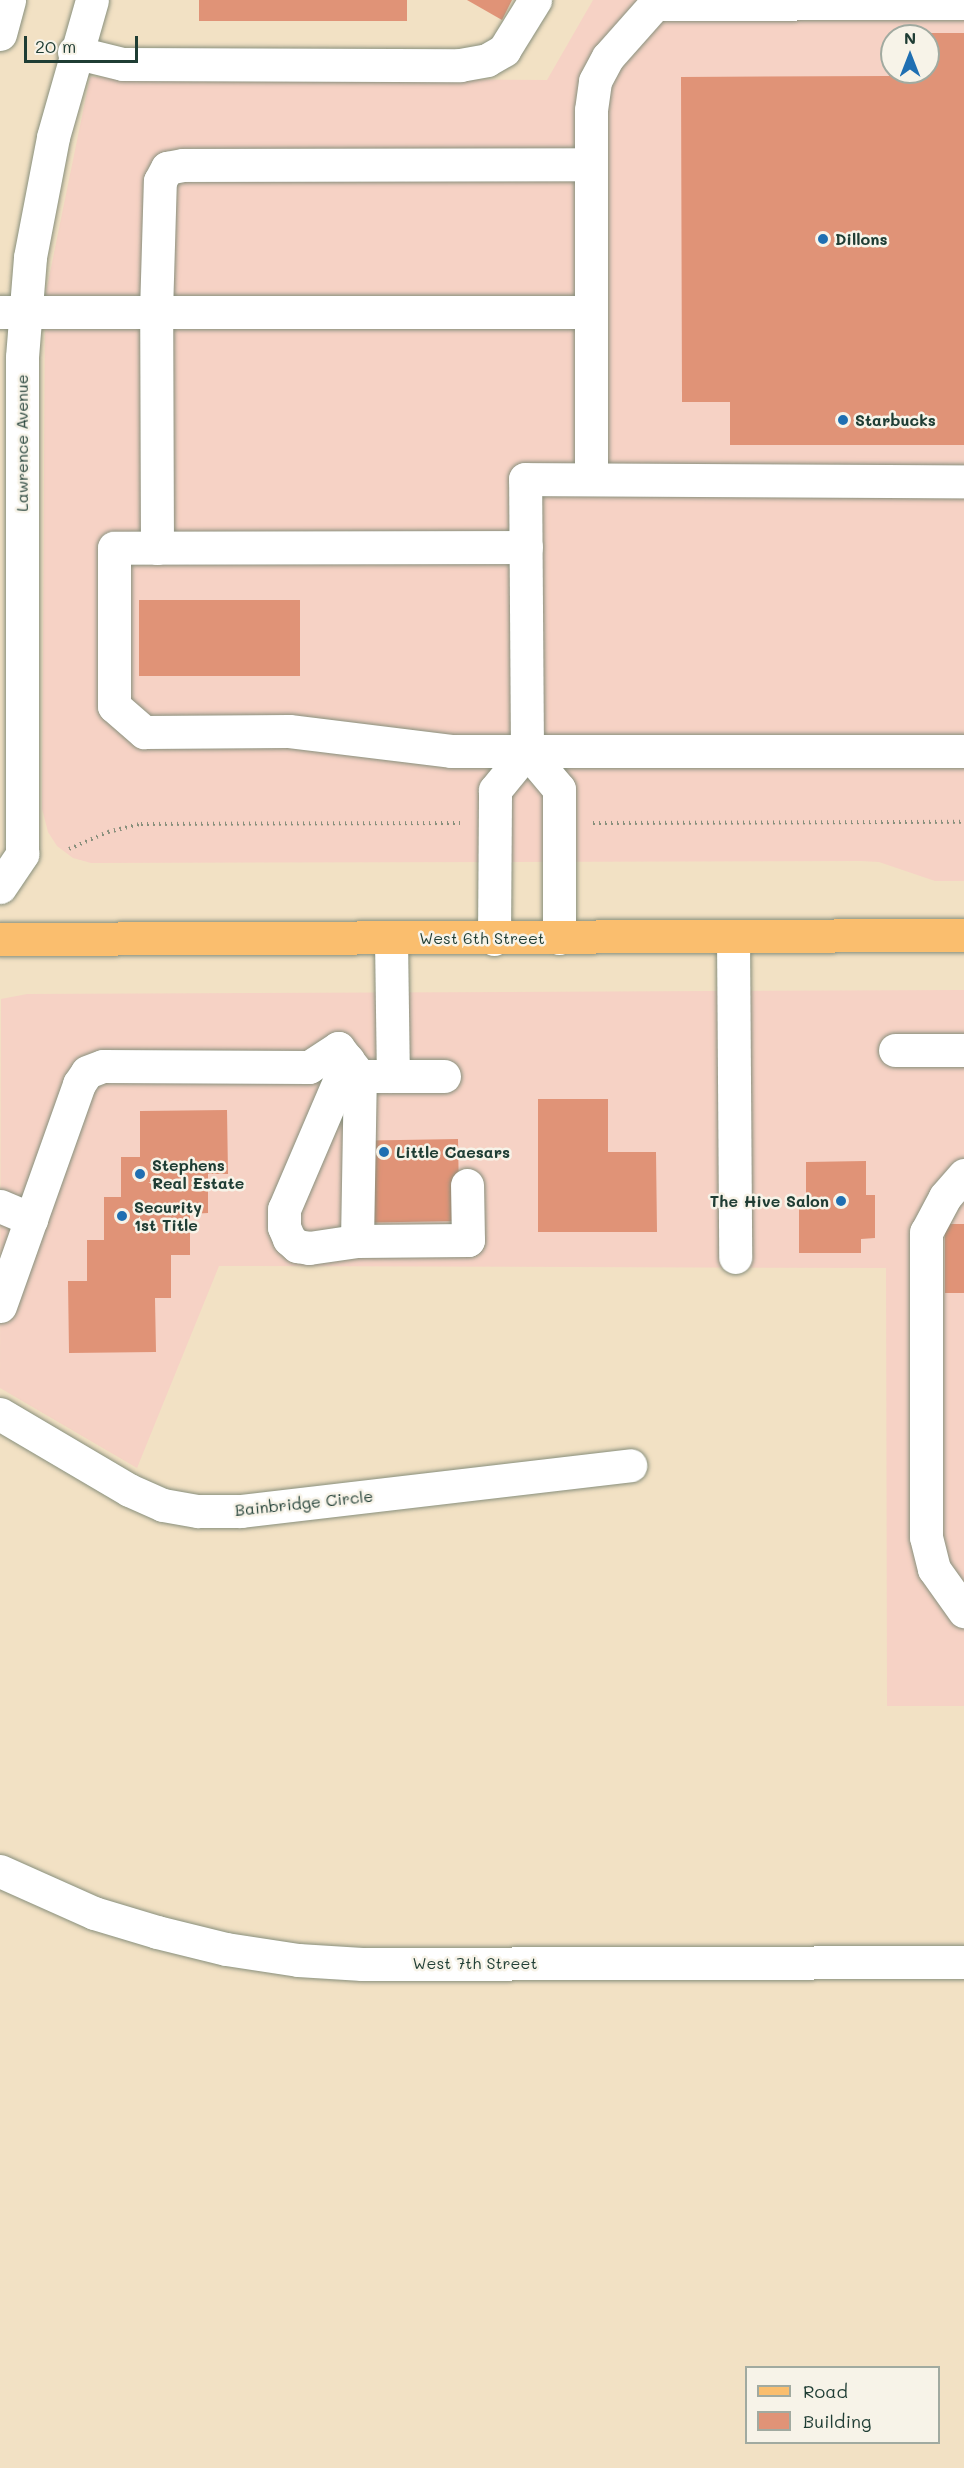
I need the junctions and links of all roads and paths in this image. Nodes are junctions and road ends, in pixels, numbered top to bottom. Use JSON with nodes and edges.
{"nodes":[{"id":1,"x":9,"y":0,"type":"edge"},
{"id":2,"x":92,"y":0,"type":"edge"},
{"id":3,"x":535,"y":0,"type":"edge"},
{"id":4,"x":964,"y":3,"type":"edge"},
{"id":5,"x":0,"y":34,"type":"edge"},
{"id":6,"x":74,"y":52,"type":"junction"},
{"id":7,"x":591,"y":164,"type":"junction"},
{"id":8,"x":13,"y":312,"type":"edge"},
{"id":9,"x":156,"y":312,"type":"junction"},
{"id":10,"x":591,"y":312,"type":"junction"},
{"id":11,"x":591,"y":478,"type":"junction"},
{"id":12,"x":963,"y":480,"type":"edge"},
{"id":13,"x":526,"y":547,"type":"junction"},
{"id":14,"x":157,"y":548,"type":"junction"},
{"id":15,"x":527,"y":751,"type":"junction"},
{"id":16,"x":964,"y":751,"type":"edge"},
{"id":17,"x":0,"y":887,"type":"edge"},
{"id":18,"x":964,"y":935,"type":"edge"},
{"id":19,"x":733,"y":936,"type":"junction"},
{"id":20,"x":559,"y":938,"type":"junction"},
{"id":21,"x":0,"y":939,"type":"edge"},
{"id":22,"x":391,"y":939,"type":"junction"},
{"id":23,"x":494,"y":939,"type":"junction"},
{"id":24,"x":895,"y":1050,"type":"dead end"},
{"id":25,"x":964,"y":1050,"type":"edge"},
{"id":26,"x":354,"y":1068,"type":"junction"},
{"id":27,"x":393,"y":1076,"type":"junction"},
{"id":28,"x":444,"y":1076,"type":"dead end"},
{"id":29,"x":964,"y":1175,"type":"edge"},
{"id":30,"x":467,"y":1185,"type":"dead end"},
{"id":31,"x":0,"y":1206,"type":"edge"},
{"id":32,"x":31,"y":1219,"type":"junction"},
{"id":33,"x":357,"y":1241,"type":"junction"},
{"id":34,"x":735,"y":1257,"type":"dead end"},
{"id":35,"x":0,"y":1306,"type":"edge"},
{"id":36,"x":0,"y":1414,"type":"edge"},
{"id":37,"x":630,"y":1465,"type":"dead end"},
{"id":38,"x":964,"y":1611,"type":"edge"},
{"id":39,"x":0,"y":1871,"type":"edge"},
{"id":40,"x":964,"y":1962,"type":"edge"}],
"edges":[{"from":1,"to":5,"type":"street"},
{"from":2,"to":6,"type":"street","name":"Lawrence Avenue"},
{"from":3,"to":6,"type":"street"},
{"from":4,"to":7,"type":"street"},
{"from":6,"to":8,"type":"street","name":"Lawrence Avenue"},
{"from":7,"to":9,"type":"street"},
{"from":7,"to":10,"type":"street"},
{"from":8,"to":9,"type":"street"},
{"from":8,"to":17,"type":"street","name":"Lawrence Avenue"},
{"from":9,"to":10,"type":"street"},
{"from":9,"to":14,"type":"street"},
{"from":10,"to":11,"type":"street"},
{"from":11,"to":12,"type":"street"},
{"from":11,"to":13,"type":"street"},
{"from":13,"to":14,"type":"street"},
{"from":13,"to":15,"type":"street"},
{"from":14,"to":15,"type":"street"},
{"from":15,"to":16,"type":"street"},
{"from":15,"to":20,"type":"street"},
{"from":15,"to":23,"type":"street"},
{"from":18,"to":19,"type":"main road","name":"West 6th Street"},
{"from":19,"to":20,"type":"main road","name":"West 6th Street"},
{"from":19,"to":34,"type":"street"},
{"from":20,"to":23,"type":"main road","name":"West 6th Street"},
{"from":21,"to":22,"type":"main road","name":"West 6th Street"},
{"from":22,"to":23,"type":"main road","name":"West 6th Street"},
{"from":22,"to":27,"type":"street"},
{"from":24,"to":25,"type":"street"},
{"from":26,"to":27,"type":"street"},
{"from":26,"to":32,"type":"street"},
{"from":26,"to":33,"type":"street"},
{"from":26,"to":33,"type":"street"},
{"from":27,"to":28,"type":"street"},
{"from":29,"to":38,"type":"street"},
{"from":30,"to":33,"type":"street"},
{"from":31,"to":32,"type":"street"},
{"from":32,"to":35,"type":"street"},
{"from":36,"to":37,"type":"street","name":"Bainbridge Circle"},
{"from":39,"to":40,"type":"street","name":"West 7th Street"}]}
